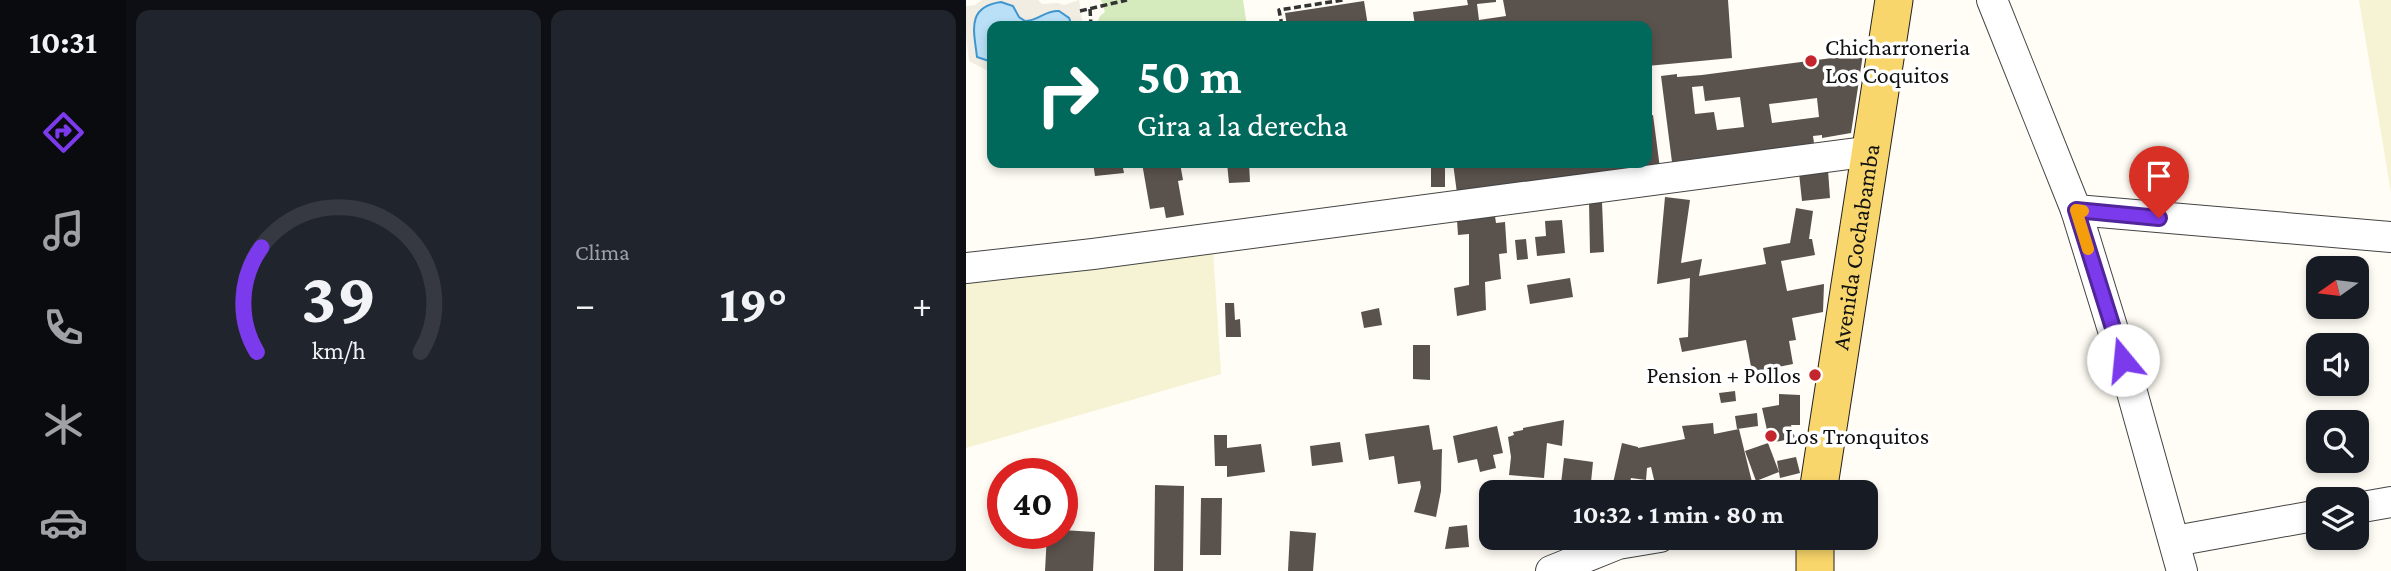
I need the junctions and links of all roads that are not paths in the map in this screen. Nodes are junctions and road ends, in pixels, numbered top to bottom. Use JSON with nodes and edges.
{"nodes":[{"id":1,"x":1894,"y":0,"type":"edge"},
{"id":2,"x":1992,"y":0,"type":"edge"},
{"id":3,"x":1872,"y":151,"type":"junction"},
{"id":4,"x":2076,"y":210,"type":"junction"},
{"id":5,"x":2391,"y":237,"type":"edge"},
{"id":6,"x":966,"y":268,"type":"edge"},
{"id":7,"x":1820,"y":480,"type":"edge"},
{"id":8,"x":2391,"y":502,"type":"edge"},
{"id":9,"x":2369,"y":506,"type":"edge"},
{"id":10,"x":2306,"y":517,"type":"edge"},
{"id":11,"x":2175,"y":541,"type":"junction"},
{"id":12,"x":1603,"y":550,"type":"edge"},
{"id":13,"x":1815,"y":550,"type":"edge"},
{"id":14,"x":1551,"y":571,"type":"edge"},
{"id":15,"x":1815,"y":571,"type":"edge"},
{"id":16,"x":2182,"y":571,"type":"edge"}],
"edges":[{"from":1,"to":3,"type":"main road","name":"Avenida Cochabamba"},
{"from":2,"to":4,"type":"street"},
{"from":3,"to":6,"type":"street"},
{"from":3,"to":7,"type":"main road","name":"Avenida Cochabamba"},
{"from":4,"to":5,"type":"street"},
{"from":4,"to":11,"type":"street"},
{"from":8,"to":9,"type":"street"},
{"from":10,"to":11,"type":"street"},
{"from":11,"to":16,"type":"street"},
{"from":12,"to":14,"type":"street"},
{"from":13,"to":15,"type":"main road"}]}
